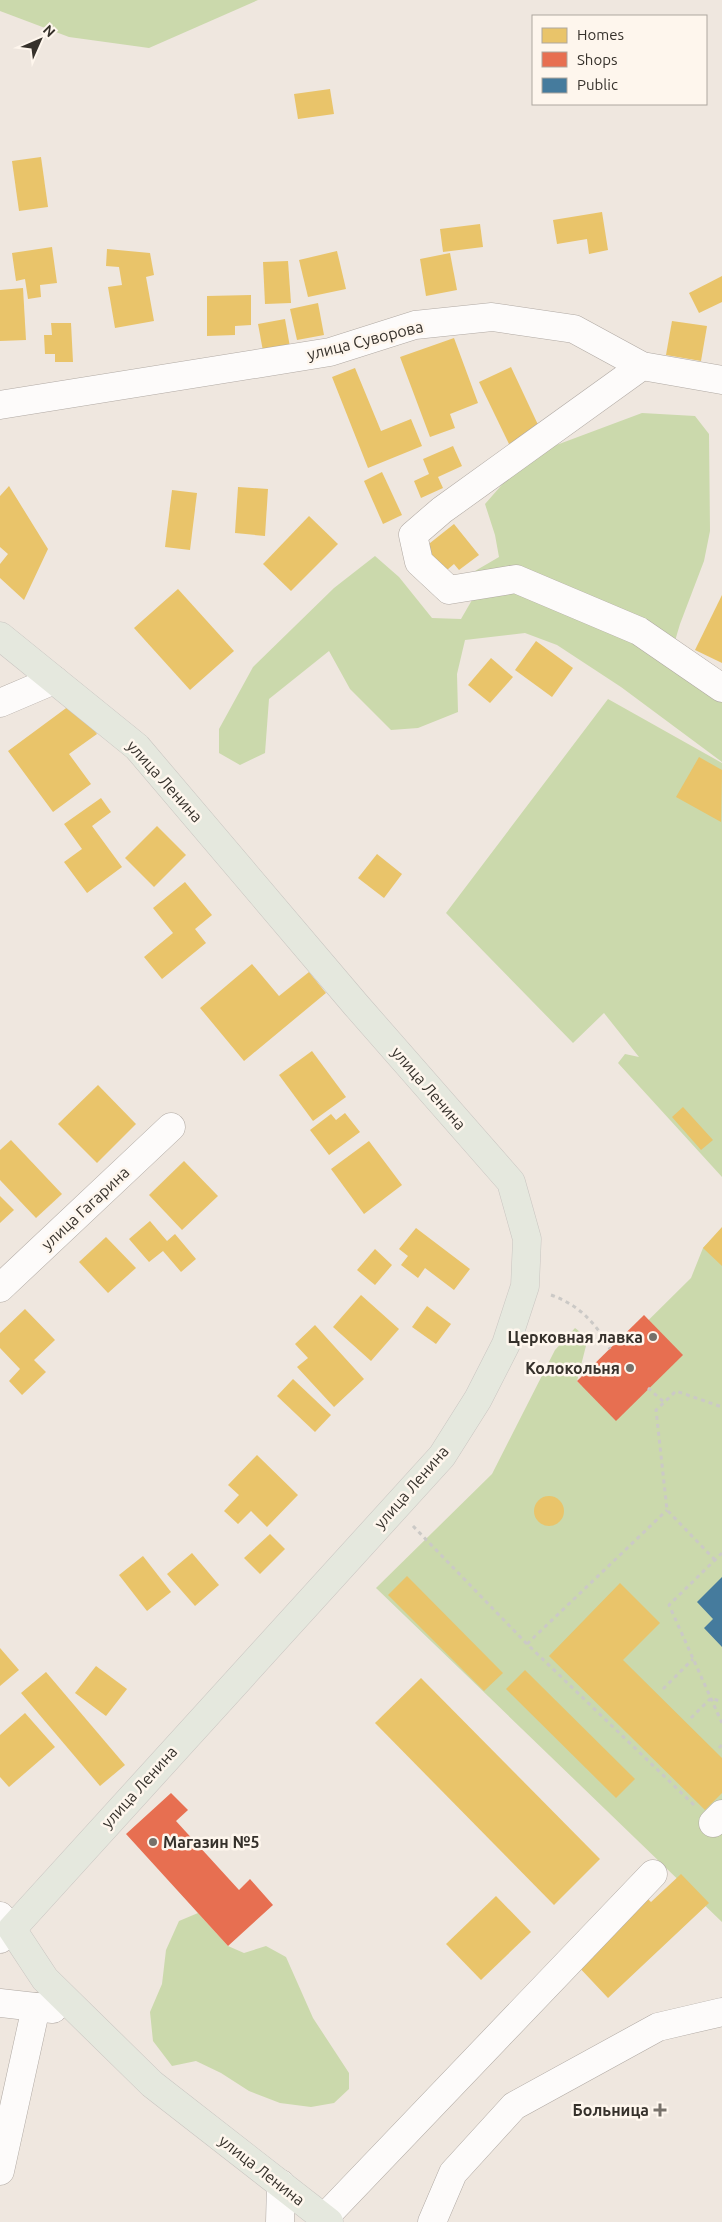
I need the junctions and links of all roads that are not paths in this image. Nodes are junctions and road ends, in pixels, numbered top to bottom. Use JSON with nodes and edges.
{"nodes":[{"id":1,"x":642,"y":366,"type":"junction"},
{"id":2,"x":722,"y":380,"type":"edge"},
{"id":3,"x":0,"y":405,"type":"edge"},
{"id":4,"x":0,"y":636,"type":"edge"},
{"id":5,"x":54,"y":680,"type":"junction"},
{"id":6,"x":722,"y":688,"type":"edge"},
{"id":7,"x":0,"y":703,"type":"edge"},
{"id":8,"x":171,"y":1127,"type":"dead end"},
{"id":9,"x":0,"y":1288,"type":"edge"},
{"id":10,"x":652,"y":1874,"type":"dead end"},
{"id":11,"x":4,"y":1928,"type":"edge"},
{"id":12,"x":0,"y":2003,"type":"edge"},
{"id":13,"x":36,"y":2007,"type":"junction"},
{"id":14,"x":78,"y":2012,"type":"junction"},
{"id":15,"x":722,"y":2012,"type":"edge"},
{"id":16,"x":0,"y":2171,"type":"edge"},
{"id":17,"x":281,"y":2184,"type":"junction"},
{"id":18,"x":327,"y":2220,"type":"edge"},
{"id":19,"x":280,"y":2222,"type":"edge"},
{"id":20,"x":432,"y":2222,"type":"edge"}],
"edges":[{"from":1,"to":2,"type":"street","name":"улица Суворова"},
{"from":1,"to":3,"type":"street","name":"улица Суворова"},
{"from":1,"to":6,"type":"street"},
{"from":4,"to":5,"type":"main road","name":"улица Ленина"},
{"from":5,"to":7,"type":"street"},
{"from":5,"to":11,"type":"main road","name":"улица Ленина"},
{"from":8,"to":9,"type":"street","name":"улица Гагарина"},
{"from":10,"to":18,"type":"street"},
{"from":11,"to":14,"type":"main road","name":"улица Ленина"},
{"from":12,"to":13,"type":"street"},
{"from":13,"to":14,"type":"street"},
{"from":13,"to":16,"type":"street"},
{"from":14,"to":17,"type":"main road","name":"улица Ленина"},
{"from":15,"to":20,"type":"street"},
{"from":17,"to":18,"type":"main road","name":"улица Ленина"},
{"from":17,"to":19,"type":"street"}]}
